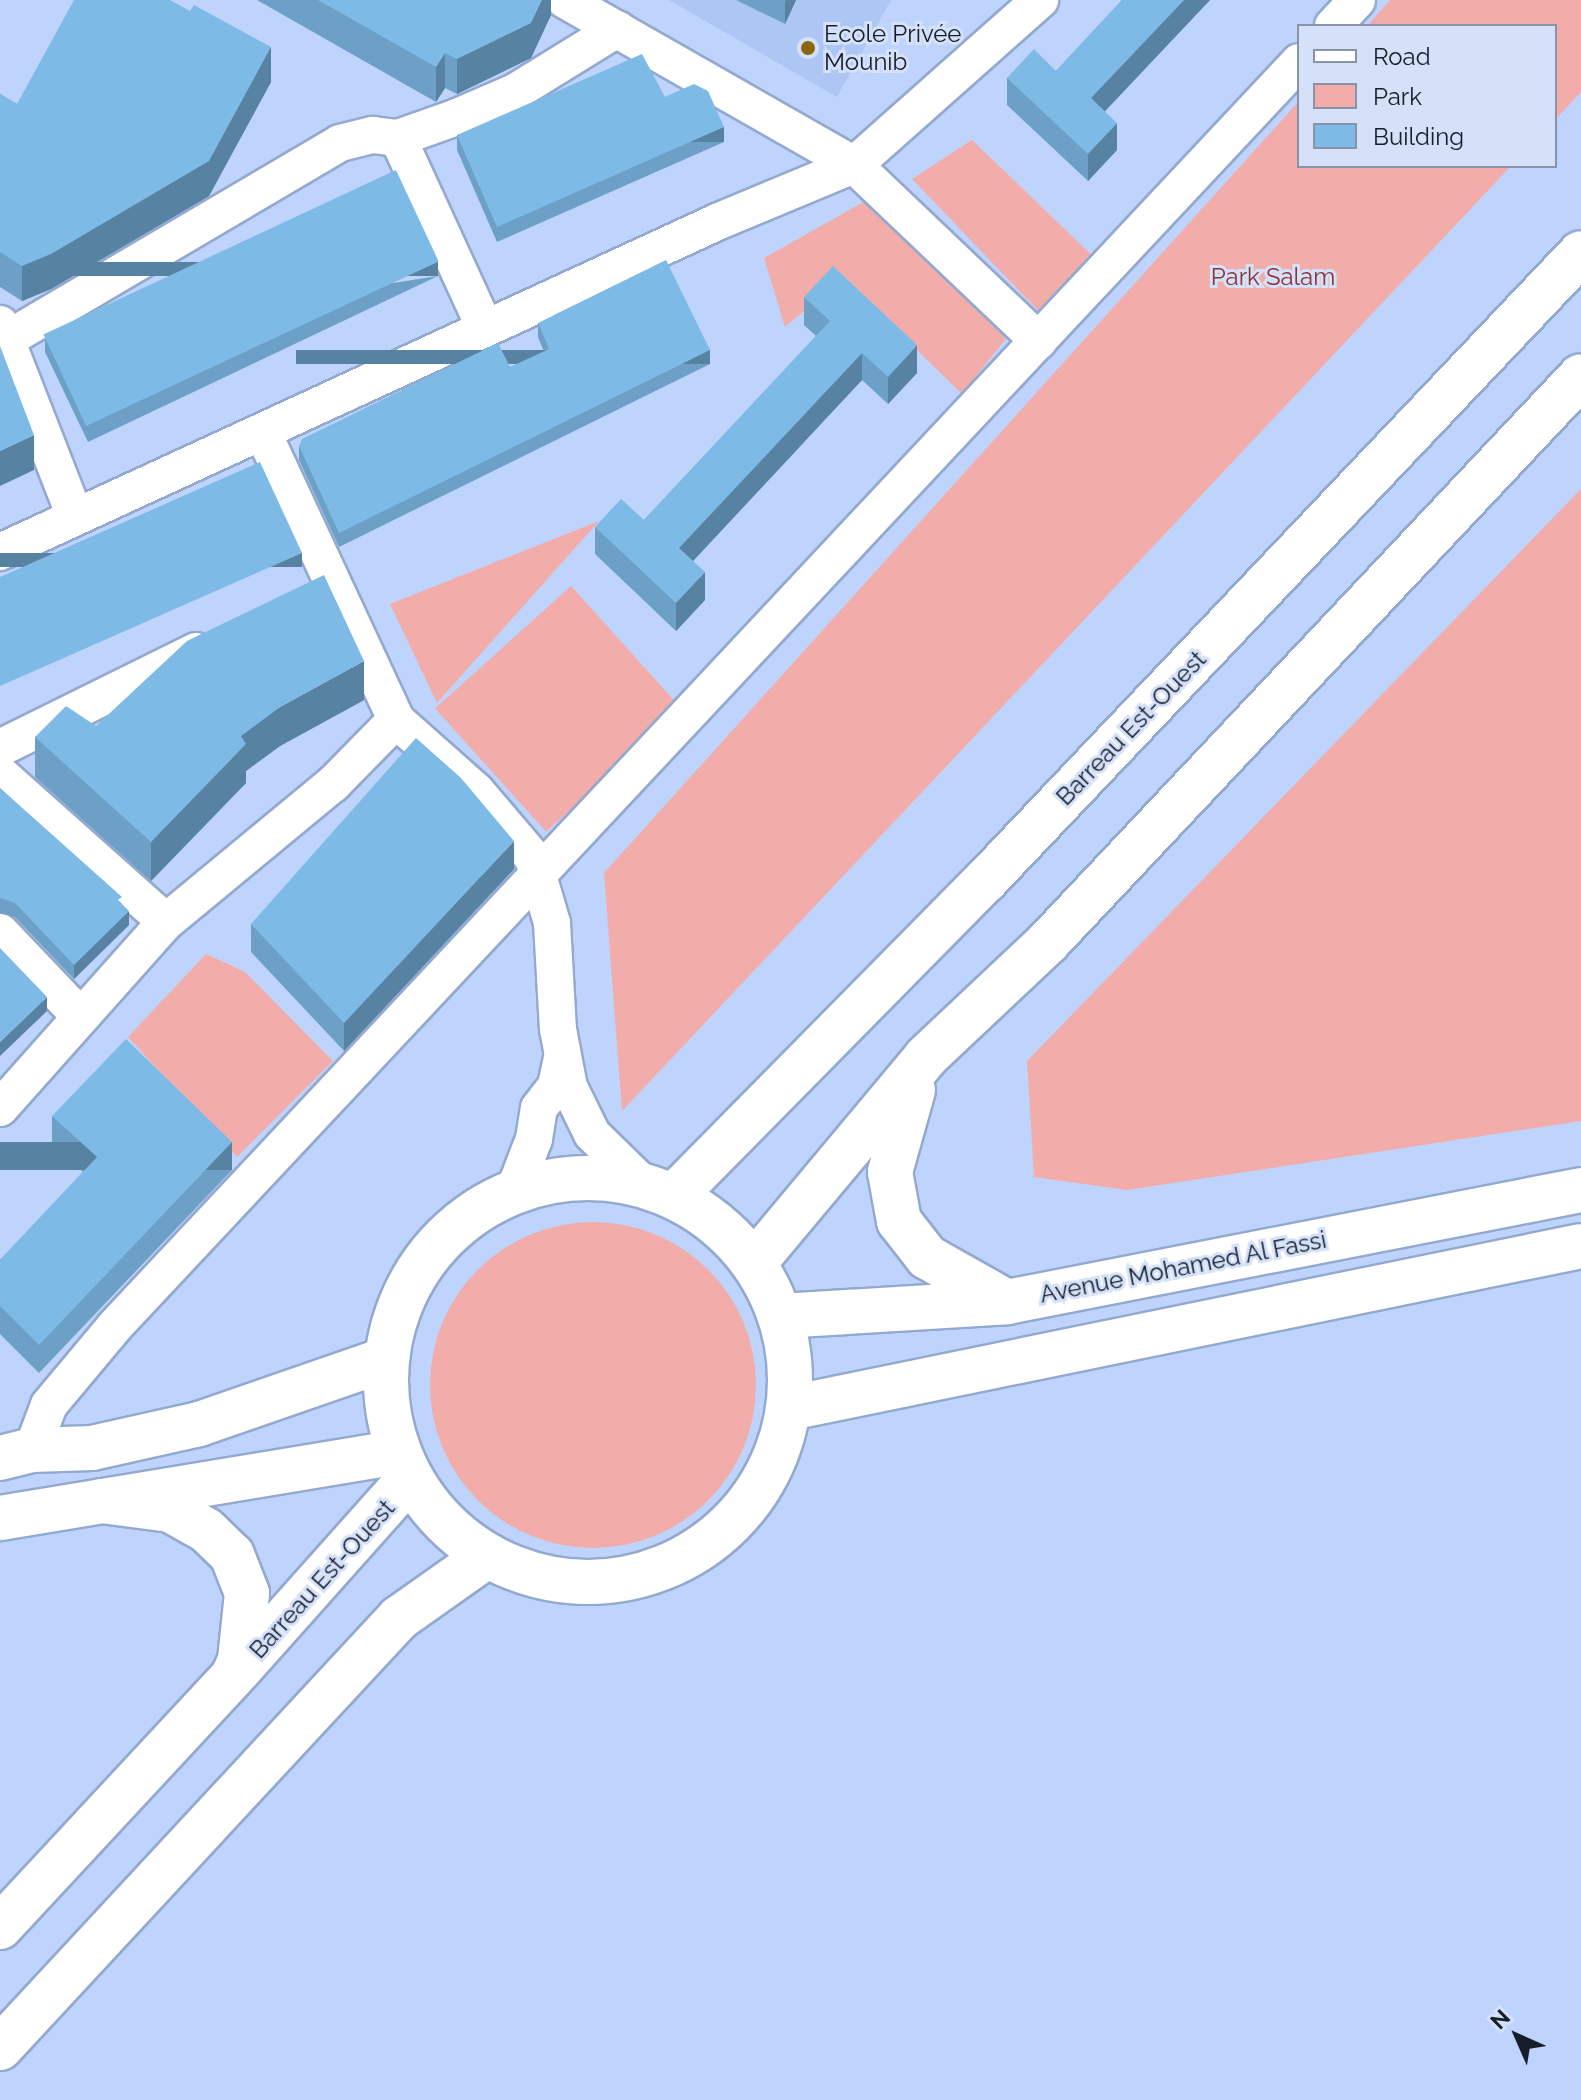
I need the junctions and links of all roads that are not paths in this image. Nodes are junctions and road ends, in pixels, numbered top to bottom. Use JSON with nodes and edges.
{"nodes":[{"id":1,"x":565,"y":0,"type":"edge"},
{"id":2,"x":1040,"y":0,"type":"edge"},
{"id":3,"x":1357,"y":0,"type":"edge"},
{"id":4,"x":1335,"y":24,"type":"edge"},
{"id":5,"x":617,"y":29,"type":"junction"},
{"id":6,"x":1297,"y":64,"type":"edge"},
{"id":7,"x":398,"y":138,"type":"junction"},
{"id":8,"x":854,"y":165,"type":"junction"},
{"id":9,"x":1581,"y":253,"type":"edge"},
{"id":10,"x":485,"y":328,"type":"junction"},
{"id":11,"x":2,"y":333,"type":"edge"},
{"id":12,"x":1039,"y":341,"type":"junction"},
{"id":13,"x":1581,"y":376,"type":"edge"},
{"id":14,"x":264,"y":435,"type":"junction"},
{"id":15,"x":75,"y":516,"type":"junction"},
{"id":16,"x":0,"y":552,"type":"edge"},
{"id":17,"x":224,"y":637,"type":"edge"},
{"id":18,"x":396,"y":720,"type":"junction"},
{"id":19,"x":0,"y":748,"type":"edge"},
{"id":20,"x":0,"y":774,"type":"edge"},
{"id":21,"x":534,"y":873,"type":"junction"},
{"id":22,"x":166,"y":922,"type":"junction"},
{"id":23,"x":0,"y":932,"type":"edge"},
{"id":24,"x":81,"y":1017,"type":"junction"},
{"id":25,"x":562,"y":1057,"type":"junction"},
{"id":26,"x":926,"y":1057,"type":"junction"},
{"id":27,"x":0,"y":1108,"type":"edge"},
{"id":28,"x":659,"y":1190,"type":"junction"},
{"id":29,"x":1581,"y":1190,"type":"edge"},
{"id":30,"x":514,"y":1191,"type":"junction"},
{"id":31,"x":1581,"y":1246,"type":"edge"},
{"id":32,"x":754,"y":1263,"type":"junction"},
{"id":33,"x":1007,"y":1302,"type":"junction"},
{"id":34,"x":781,"y":1316,"type":"junction"},
{"id":35,"x":387,"y":1359,"type":"junction"},
{"id":36,"x":790,"y":1408,"type":"junction"},
{"id":37,"x":16,"y":1454,"type":"edge"},
{"id":38,"x":404,"y":1466,"type":"junction"},
{"id":39,"x":102,"y":1501,"type":"junction"},
{"id":40,"x":0,"y":1518,"type":"edge"},
{"id":41,"x":487,"y":1556,"type":"junction"},
{"id":42,"x":233,"y":1676,"type":"junction"},
{"id":43,"x":0,"y":1927,"type":"edge"},
{"id":44,"x":0,"y":2048,"type":"edge"}],
"edges":[{"from":1,"to":5,"type":"street"},
{"from":2,"to":8,"type":"street"},
{"from":3,"to":4,"type":"street"},
{"from":5,"to":7,"type":"street"},
{"from":5,"to":8,"type":"street"},
{"from":6,"to":12,"type":"street"},
{"from":7,"to":10,"type":"street"},
{"from":7,"to":11,"type":"street"},
{"from":8,"to":10,"type":"street"},
{"from":8,"to":12,"type":"street"},
{"from":9,"to":28,"type":"main road","name":"Barreau Est-Ouest"},
{"from":10,"to":14,"type":"street"},
{"from":11,"to":15,"type":"street"},
{"from":12,"to":21,"type":"street"},
{"from":13,"to":26,"type":"main road"},
{"from":14,"to":15,"type":"street"},
{"from":14,"to":18,"type":"street"},
{"from":15,"to":16,"type":"street"},
{"from":17,"to":19,"type":"street"},
{"from":18,"to":21,"type":"street"},
{"from":18,"to":22,"type":"street"},
{"from":20,"to":22,"type":"street"},
{"from":21,"to":25,"type":"street"},
{"from":21,"to":37,"type":"street"},
{"from":22,"to":24,"type":"street"},
{"from":23,"to":24,"type":"street"},
{"from":24,"to":27,"type":"street"},
{"from":25,"to":28,"type":"street"},
{"from":25,"to":30,"type":"street"},
{"from":26,"to":32,"type":"main road"},
{"from":26,"to":33,"type":"main road"},
{"from":28,"to":30,"type":"main road"},
{"from":28,"to":32,"type":"main road"},
{"from":29,"to":33,"type":"main road","name":"Avenue Mohamed Al Fassi"},
{"from":30,"to":35,"type":"main road"},
{"from":31,"to":36,"type":"main road"},
{"from":32,"to":34,"type":"main road"},
{"from":33,"to":34,"type":"main road","name":"Avenue Mohamed Al Fassi"},
{"from":34,"to":36,"type":"main road"},
{"from":35,"to":37,"type":"main road"},
{"from":35,"to":38,"type":"main road"},
{"from":36,"to":41,"type":"main road"},
{"from":38,"to":39,"type":"main road"},
{"from":38,"to":41,"type":"main road"},
{"from":38,"to":42,"type":"main road","name":"Barreau Est-Ouest"},
{"from":39,"to":40,"type":"main road"},
{"from":39,"to":42,"type":"main road"},
{"from":41,"to":44,"type":"main road"},
{"from":42,"to":43,"type":"main road","name":"Barreau Est-Ouest"}]}
